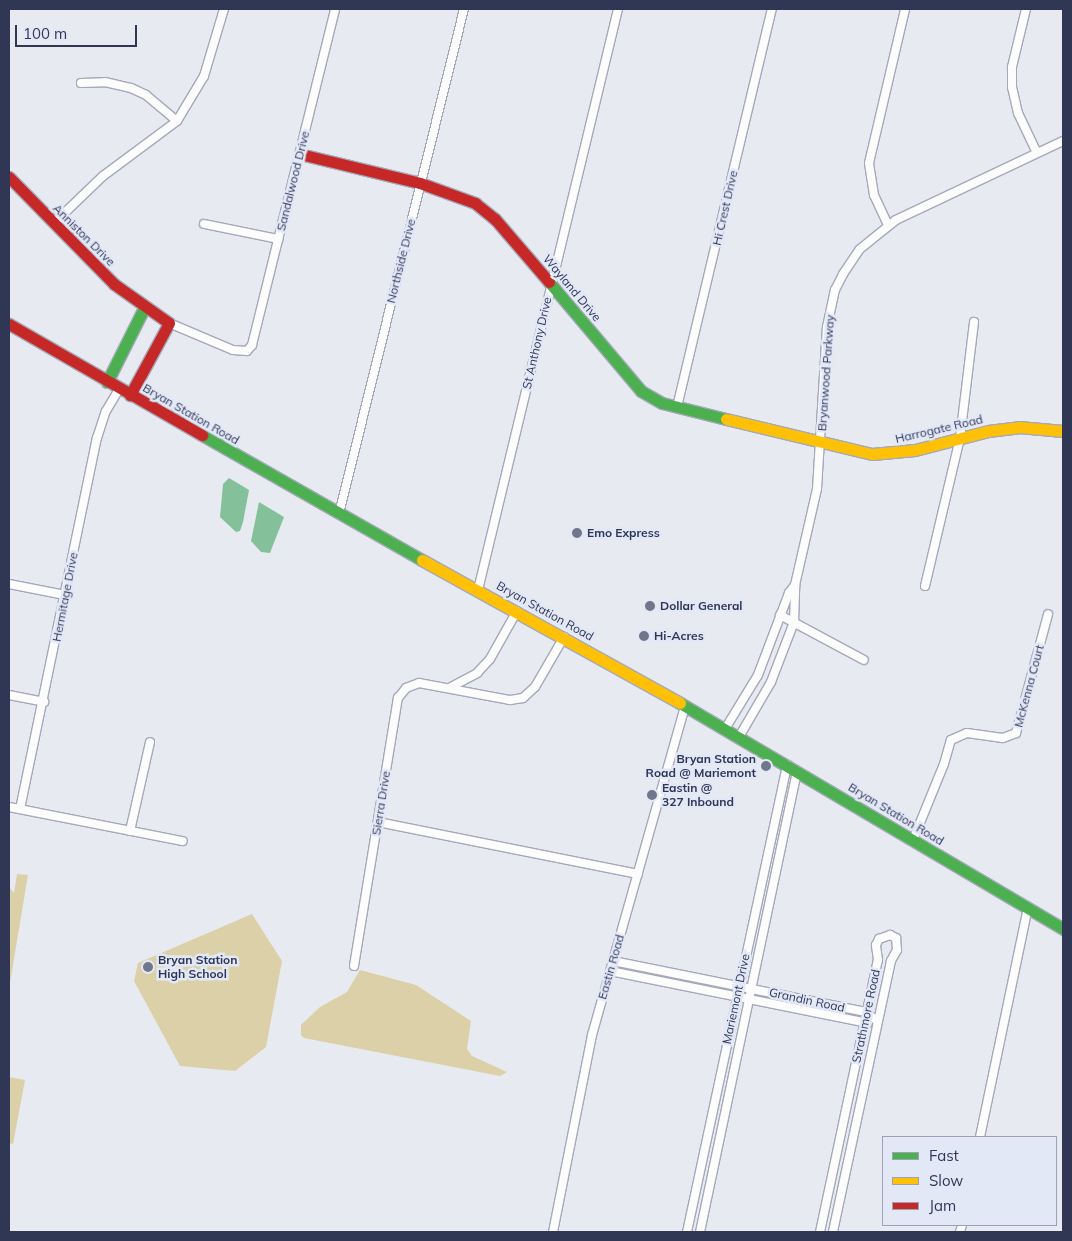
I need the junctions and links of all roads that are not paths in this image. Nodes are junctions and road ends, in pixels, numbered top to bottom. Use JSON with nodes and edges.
{"nodes":[{"id":1,"x":224,"y":9,"type":"edge"},
{"id":2,"x":335,"y":9,"type":"edge"},
{"id":3,"x":464,"y":9,"type":"edge"},
{"id":4,"x":618,"y":9,"type":"edge"},
{"id":5,"x":772,"y":9,"type":"edge"},
{"id":6,"x":905,"y":9,"type":"edge"},
{"id":7,"x":1026,"y":9,"type":"edge"},
{"id":8,"x":82,"y":83,"type":"dead end"},
{"id":9,"x":177,"y":121,"type":"junction"},
{"id":10,"x":1063,"y":140,"type":"edge"},
{"id":11,"x":1037,"y":153,"type":"junction"},
{"id":12,"x":300,"y":154,"type":"junction"},
{"id":13,"x":9,"y":177,"type":"edge"},
{"id":14,"x":420,"y":183,"type":"junction"},
{"id":15,"x":54,"y":224,"type":"junction"},
{"id":16,"x":204,"y":224,"type":"dead end"},
{"id":17,"x":888,"y":225,"type":"junction"},
{"id":18,"x":278,"y":239,"type":"junction"},
{"id":19,"x":550,"y":284,"type":"junction"},
{"id":20,"x":144,"y":308,"type":"junction"},
{"id":21,"x":974,"y":322,"type":"dead end"},
{"id":22,"x":169,"y":323,"type":"junction"},
{"id":23,"x":9,"y":324,"type":"edge"},
{"id":24,"x":247,"y":351,"type":"joint"},
{"id":25,"x":107,"y":382,"type":"junction"},
{"id":26,"x":119,"y":389,"type":"junction"},
{"id":27,"x":130,"y":395,"type":"junction"},
{"id":28,"x":677,"y":407,"type":"junction"},
{"id":29,"x":1063,"y":431,"type":"edge"},
{"id":30,"x":960,"y":438,"type":"junction"},
{"id":31,"x":821,"y":443,"type":"junction"},
{"id":32,"x":339,"y":514,"type":"junction"},
{"id":33,"x":9,"y":584,"type":"edge"},
{"id":34,"x":795,"y":585,"type":"junction"},
{"id":35,"x":925,"y":586,"type":"dead end"},
{"id":36,"x":478,"y":590,"type":"junction"},
{"id":37,"x":65,"y":595,"type":"junction"},
{"id":38,"x":517,"y":611,"type":"junction"},
{"id":39,"x":1048,"y":614,"type":"dead end"},
{"id":40,"x":780,"y":615,"type":"junction"},
{"id":41,"x":794,"y":622,"type":"junction"},
{"id":42,"x":564,"y":637,"type":"junction"},
{"id":43,"x":864,"y":660,"type":"dead end"},
{"id":44,"x":450,"y":687,"type":"junction"},
{"id":45,"x":9,"y":695,"type":"edge"},
{"id":46,"x":44,"y":702,"type":"junction"},
{"id":47,"x":685,"y":706,"type":"junction"},
{"id":48,"x":726,"y":729,"type":"junction"},
{"id":49,"x":739,"y":737,"type":"junction"},
{"id":50,"x":150,"y":742,"type":"dead end"},
{"id":51,"x":792,"y":768,"type":"junction"},
{"id":52,"x":9,"y":807,"type":"edge"},
{"id":53,"x":20,"y":809,"type":"junction"},
{"id":54,"x":378,"y":822,"type":"junction"},
{"id":55,"x":130,"y":830,"type":"junction"},
{"id":56,"x":913,"y":840,"type":"junction"},
{"id":57,"x":183,"y":841,"type":"dead end"},
{"id":58,"x":638,"y":874,"type":"junction"},
{"id":59,"x":1028,"y":908,"type":"junction"},
{"id":60,"x":1063,"y":929,"type":"edge"},
{"id":61,"x":613,"y":961,"type":"junction"},
{"id":62,"x":354,"y":966,"type":"dead end"},
{"id":63,"x":610,"y":971,"type":"junction"},
{"id":64,"x":739,"y":986,"type":"junction"},
{"id":65,"x":751,"y":989,"type":"junction"},
{"id":66,"x":736,"y":998,"type":"junction"},
{"id":67,"x":749,"y":1001,"type":"junction"},
{"id":68,"x":866,"y":1012,"type":"junction"},
{"id":69,"x":877,"y":1021,"type":"junction"},
{"id":70,"x":864,"y":1024,"type":"junction"},
{"id":71,"x":980,"y":1136,"type":"edge"},
{"id":72,"x":700,"y":1169,"type":"junction"},
{"id":73,"x":713,"y":1172,"type":"junction"},
{"id":74,"x":552,"y":1232,"type":"edge"},
{"id":75,"x":687,"y":1232,"type":"edge"},
{"id":76,"x":700,"y":1232,"type":"edge"},
{"id":77,"x":820,"y":1232,"type":"edge"},
{"id":78,"x":833,"y":1232,"type":"edge"}],
"edges":[{"from":1,"to":9,"type":"street"},
{"from":2,"to":12,"type":"street","name":"Sandalwood Drive"},
{"from":3,"to":14,"type":"street","name":"Northside Drive"},
{"from":4,"to":19,"type":"street","name":"St Anthony Drive"},
{"from":5,"to":28,"type":"street","name":"Hi Crest Drive"},
{"from":6,"to":17,"type":"street"},
{"from":7,"to":11,"type":"street"},
{"from":8,"to":9,"type":"street"},
{"from":9,"to":15,"type":"street"},
{"from":10,"to":11,"type":"street","name":"Bryanwood Parkway"},
{"from":11,"to":17,"type":"street","name":"Bryanwood Parkway"},
{"from":12,"to":14,"type":"street","name":"Wayland Drive"},
{"from":12,"to":18,"type":"street","name":"Sandalwood Drive"},
{"from":13,"to":15,"type":"street","name":"Anniston Drive"},
{"from":14,"to":19,"type":"street","name":"Wayland Drive"},
{"from":14,"to":32,"type":"street","name":"Northside Drive"},
{"from":15,"to":20,"type":"street","name":"Anniston Drive"},
{"from":16,"to":18,"type":"street"},
{"from":17,"to":31,"type":"street","name":"Bryanwood Parkway"},
{"from":18,"to":24,"type":"street","name":"Sandalwood Drive"},
{"from":19,"to":28,"type":"street","name":"Wayland Drive"},
{"from":19,"to":36,"type":"street","name":"St Anthony Drive"},
{"from":20,"to":22,"type":"street","name":"Anniston Drive"},
{"from":20,"to":25,"type":"street"},
{"from":21,"to":30,"type":"street"},
{"from":22,"to":24,"type":"street","name":"Anniston Drive"},
{"from":22,"to":27,"type":"street"},
{"from":23,"to":25,"type":"street","name":"Bryan Station Road"},
{"from":25,"to":26,"type":"street","name":"Bryan Station Road"},
{"from":26,"to":27,"type":"street","name":"Bryan Station Road"},
{"from":26,"to":37,"type":"street","name":"Hermitage Drive"},
{"from":27,"to":32,"type":"street","name":"Bryan Station Road"},
{"from":28,"to":31,"type":"street","name":"Wayland Drive"},
{"from":29,"to":30,"type":"street","name":"Harrogate Road"},
{"from":30,"to":31,"type":"street","name":"Harrogate Road"},
{"from":30,"to":35,"type":"street"},
{"from":31,"to":34,"type":"street","name":"Bryanwood Parkway"},
{"from":32,"to":36,"type":"street","name":"Bryan Station Road"},
{"from":33,"to":37,"type":"street"},
{"from":34,"to":40,"type":"street","name":"Bryanwood Parkway"},
{"from":34,"to":41,"type":"street","name":"Bryanwood Parkway"},
{"from":36,"to":38,"type":"street","name":"Bryan Station Road"},
{"from":37,"to":46,"type":"street","name":"Hermitage Drive"},
{"from":38,"to":42,"type":"street","name":"Bryan Station Road"},
{"from":38,"to":44,"type":"street"},
{"from":39,"to":56,"type":"street","name":"McKenna Court"},
{"from":40,"to":41,"type":"street"},
{"from":40,"to":48,"type":"street","name":"Bryanwood Parkway"},
{"from":41,"to":43,"type":"street"},
{"from":41,"to":49,"type":"street","name":"Bryanwood Parkway"},
{"from":42,"to":44,"type":"street","name":"Sierra Drive"},
{"from":42,"to":47,"type":"street","name":"Bryan Station Road"},
{"from":44,"to":54,"type":"street","name":"Sierra Drive"},
{"from":45,"to":46,"type":"street"},
{"from":46,"to":53,"type":"street","name":"Hermitage Drive"},
{"from":47,"to":48,"type":"street","name":"Bryan Station Road"},
{"from":47,"to":58,"type":"street","name":"Eastin Road"},
{"from":48,"to":49,"type":"street","name":"Bryan Station Road"},
{"from":49,"to":51,"type":"street","name":"Bryan Station Road"},
{"from":50,"to":55,"type":"street"},
{"from":51,"to":56,"type":"street","name":"Bryan Station Road"},
{"from":51,"to":64,"type":"street","name":"Mariemont Drive"},
{"from":51,"to":65,"type":"street","name":"Mariemont Drive"},
{"from":52,"to":53,"type":"street"},
{"from":53,"to":55,"type":"street"},
{"from":54,"to":58,"type":"street"},
{"from":54,"to":62,"type":"street","name":"Sierra Drive"},
{"from":55,"to":57,"type":"street"},
{"from":56,"to":59,"type":"street","name":"Bryan Station Road"},
{"from":58,"to":61,"type":"street","name":"Eastin Road"},
{"from":59,"to":60,"type":"street","name":"Bryan Station Road"},
{"from":59,"to":71,"type":"street"},
{"from":61,"to":63,"type":"street","name":"Eastin Road"},
{"from":61,"to":64,"type":"street","name":"Grandin Road"},
{"from":63,"to":66,"type":"street","name":"Grandin Road"},
{"from":63,"to":74,"type":"street","name":"Eastin Road"},
{"from":64,"to":65,"type":"street","name":"Grandin Road"},
{"from":64,"to":66,"type":"street","name":"Mariemont Drive"},
{"from":65,"to":67,"type":"street","name":"Mariemont Drive"},
{"from":65,"to":68,"type":"street","name":"Grandin Road"},
{"from":66,"to":67,"type":"street","name":"Grandin Road"},
{"from":66,"to":72,"type":"street","name":"Mariemont Drive"},
{"from":67,"to":70,"type":"street","name":"Grandin Road"},
{"from":67,"to":73,"type":"street","name":"Mariemont Drive"},
{"from":68,"to":69,"type":"street","name":"Grandin Road"},
{"from":68,"to":69,"type":"street","name":"Strathmore Road"},
{"from":68,"to":70,"type":"street","name":"Strathmore Road"},
{"from":69,"to":70,"type":"street","name":"Grandin Road"},
{"from":69,"to":78,"type":"street","name":"Strathmore Road"},
{"from":70,"to":77,"type":"street","name":"Strathmore Road"},
{"from":72,"to":73,"type":"street"},
{"from":72,"to":75,"type":"street","name":"Mariemont Drive"},
{"from":73,"to":76,"type":"street","name":"Mariemont Drive"}]}
